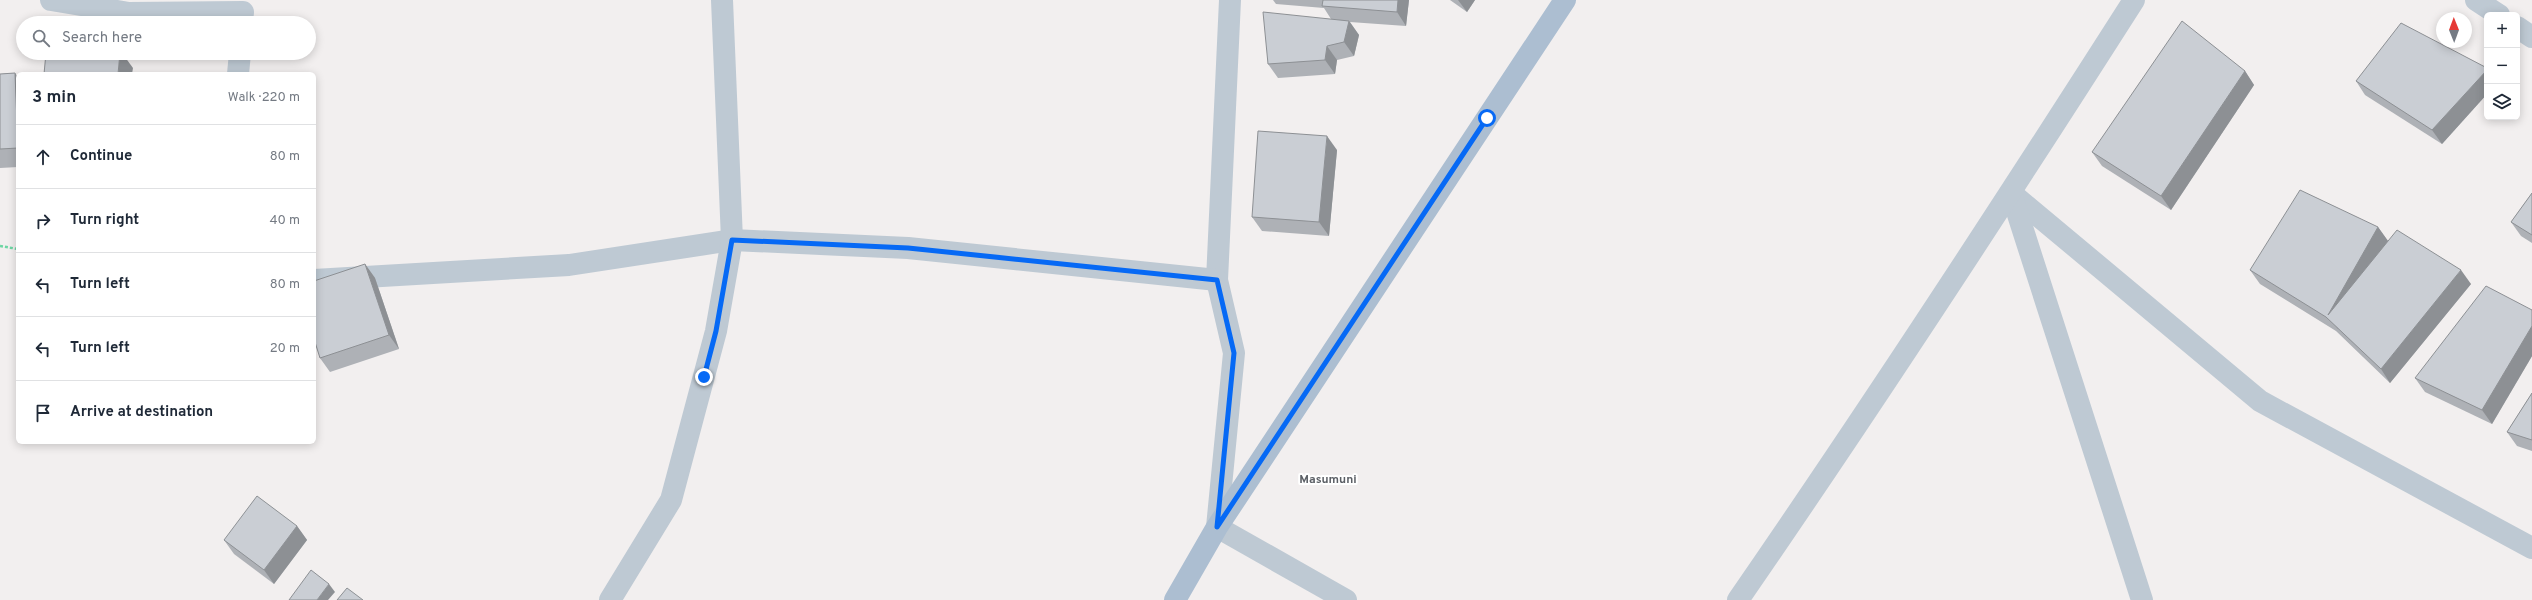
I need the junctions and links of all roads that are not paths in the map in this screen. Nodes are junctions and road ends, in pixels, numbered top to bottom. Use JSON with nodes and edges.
{"nodes":[{"id":1,"x":51,"y":0,"type":"edge"},
{"id":2,"x":722,"y":0,"type":"edge"},
{"id":3,"x":1230,"y":0,"type":"edge"},
{"id":4,"x":1565,"y":0,"type":"edge"},
{"id":5,"x":2134,"y":0,"type":"edge"},
{"id":6,"x":2476,"y":0,"type":"edge"},
{"id":7,"x":244,"y":12,"type":"edge"},
{"id":8,"x":2494,"y":12,"type":"edge"},
{"id":9,"x":2520,"y":29,"type":"edge"},
{"id":10,"x":2532,"y":36,"type":"edge"},
{"id":11,"x":239,"y":60,"type":"edge"},
{"id":12,"x":238,"y":72,"type":"edge"},
{"id":13,"x":2011,"y":193,"type":"junction"},
{"id":14,"x":732,"y":240,"type":"junction"},
{"id":15,"x":316,"y":280,"type":"edge"},
{"id":16,"x":1217,"y":280,"type":"junction"},
{"id":17,"x":1217,"y":527,"type":"junction"},
{"id":18,"x":2532,"y":548,"type":"edge"},
{"id":19,"x":610,"y":600,"type":"edge"},
{"id":20,"x":1176,"y":600,"type":"edge"},
{"id":21,"x":1346,"y":600,"type":"edge"},
{"id":22,"x":1738,"y":600,"type":"edge"},
{"id":23,"x":2142,"y":600,"type":"edge"}],
"edges":[{"from":1,"to":7,"type":"street"},
{"from":2,"to":14,"type":"street"},
{"from":3,"to":16,"type":"street"},
{"from":4,"to":17,"type":"main road"},
{"from":5,"to":13,"type":"street"},
{"from":6,"to":8,"type":"street"},
{"from":9,"to":10,"type":"street"},
{"from":11,"to":12,"type":"street"},
{"from":13,"to":18,"type":"street"},
{"from":13,"to":22,"type":"street"},
{"from":13,"to":23,"type":"street"},
{"from":14,"to":15,"type":"street"},
{"from":14,"to":16,"type":"street"},
{"from":14,"to":19,"type":"street"},
{"from":16,"to":17,"type":"street"},
{"from":17,"to":20,"type":"main road"},
{"from":17,"to":21,"type":"street"}]}
